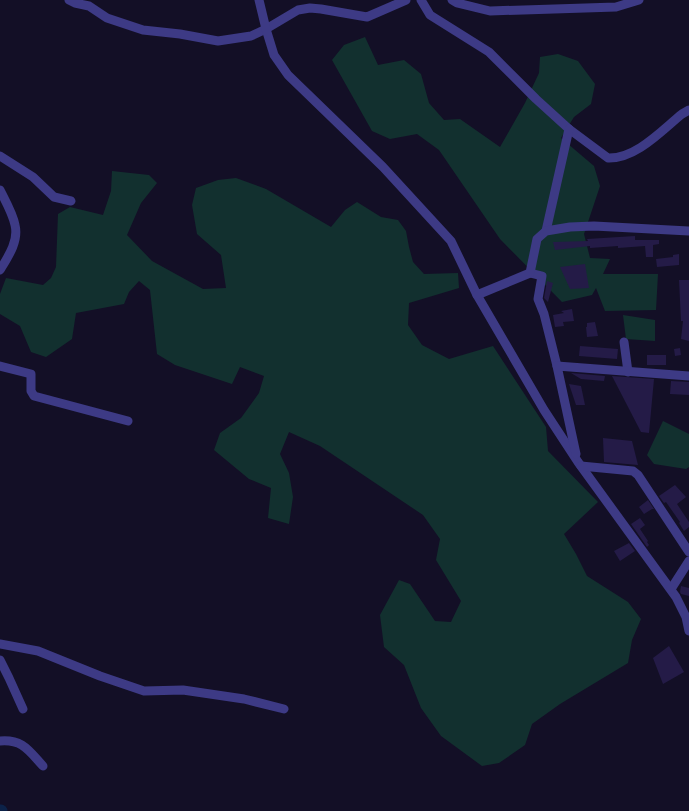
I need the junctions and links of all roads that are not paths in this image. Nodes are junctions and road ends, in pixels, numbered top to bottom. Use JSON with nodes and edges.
{"nodes":[{"id":1,"x":69,"y":0,"type":"edge"},
{"id":2,"x":259,"y":0,"type":"edge"},
{"id":3,"x":406,"y":0,"type":"edge"},
{"id":4,"x":421,"y":0,"type":"edge"},
{"id":5,"x":452,"y":0,"type":"edge"},
{"id":6,"x":639,"y":0,"type":"edge"},
{"id":7,"x":266,"y":29,"type":"junction"},
{"id":8,"x":689,"y":110,"type":"edge"},
{"id":9,"x":569,"y":129,"type":"junction"},
{"id":10,"x":0,"y":156,"type":"edge"},
{"id":11,"x":0,"y":190,"type":"edge"},
{"id":12,"x":71,"y":201,"type":"dead end"},
{"id":13,"x":546,"y":231,"type":"junction"},
{"id":14,"x":689,"y":232,"type":"edge"},
{"id":15,"x":0,"y":270,"type":"edge"},
{"id":16,"x":530,"y":273,"type":"junction"},
{"id":17,"x":477,"y":295,"type":"junction"},
{"id":18,"x":624,"y":342,"type":"dead end"},
{"id":19,"x":0,"y":366,"type":"edge"},
{"id":20,"x":558,"y":366,"type":"junction"},
{"id":21,"x":628,"y":372,"type":"junction"},
{"id":22,"x":689,"y":376,"type":"edge"},
{"id":23,"x":128,"y":421,"type":"dead end"},
{"id":24,"x":580,"y":464,"type":"junction"},
{"id":25,"x":689,"y":552,"type":"edge"},
{"id":26,"x":689,"y":561,"type":"edge"},
{"id":27,"x":671,"y":589,"type":"junction"},
{"id":28,"x":688,"y":618,"type":"edge"},
{"id":29,"x":689,"y":631,"type":"edge"},
{"id":30,"x":0,"y":644,"type":"edge"},
{"id":31,"x":0,"y":660,"type":"edge"},
{"id":32,"x":22,"y":709,"type":"dead end"},
{"id":33,"x":284,"y":710,"type":"dead end"},
{"id":34,"x":0,"y":741,"type":"edge"},
{"id":35,"x":43,"y":766,"type":"dead end"}],
"edges":[{"from":1,"to":7,"type":"street"},
{"from":2,"to":7,"type":"street"},
{"from":3,"to":7,"type":"street"},
{"from":4,"to":9,"type":"street"},
{"from":5,"to":6,"type":"street"},
{"from":7,"to":17,"type":"street"},
{"from":8,"to":9,"type":"street"},
{"from":9,"to":13,"type":"street"},
{"from":10,"to":12,"type":"street"},
{"from":11,"to":15,"type":"street"},
{"from":13,"to":14,"type":"street"},
{"from":13,"to":16,"type":"street"},
{"from":16,"to":17,"type":"street"},
{"from":16,"to":20,"type":"street"},
{"from":17,"to":24,"type":"street"},
{"from":18,"to":21,"type":"street"},
{"from":19,"to":23,"type":"street"},
{"from":20,"to":21,"type":"street"},
{"from":20,"to":24,"type":"street"},
{"from":21,"to":22,"type":"street"},
{"from":24,"to":25,"type":"street"},
{"from":24,"to":27,"type":"street"},
{"from":26,"to":27,"type":"street"},
{"from":27,"to":28,"type":"street"},
{"from":28,"to":29,"type":"street"},
{"from":30,"to":33,"type":"street"},
{"from":31,"to":32,"type":"street"},
{"from":34,"to":35,"type":"street"}]}
